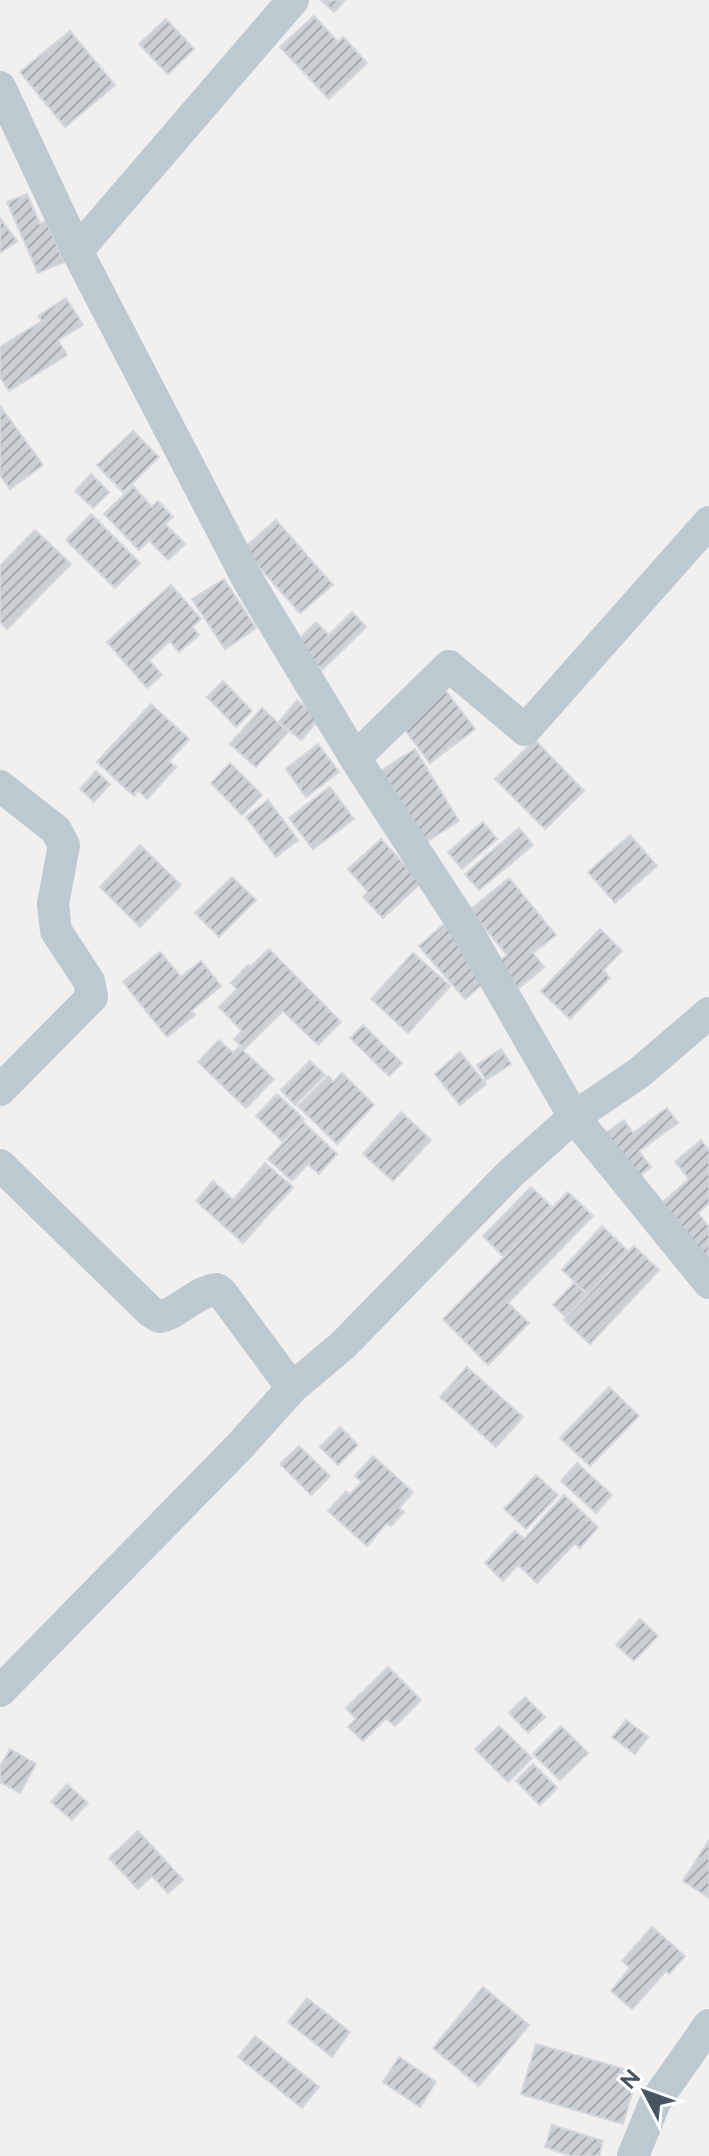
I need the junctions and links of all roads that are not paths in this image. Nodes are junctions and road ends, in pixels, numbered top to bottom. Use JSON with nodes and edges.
{"nodes":[{"id":1,"x":293,"y":0,"type":"edge"},
{"id":2,"x":0,"y":87,"type":"edge"},
{"id":3,"x":77,"y":251,"type":"junction"},
{"id":4,"x":709,"y":522,"type":"edge"},
{"id":5,"x":355,"y":758,"type":"junction"},
{"id":6,"x":0,"y":786,"type":"edge"},
{"id":7,"x":709,"y":1013,"type":"edge"},
{"id":8,"x":0,"y":1090,"type":"edge"},
{"id":9,"x":574,"y":1117,"type":"junction"},
{"id":10,"x":0,"y":1165,"type":"edge"},
{"id":11,"x":709,"y":1283,"type":"edge"},
{"id":12,"x":292,"y":1388,"type":"junction"},
{"id":13,"x":0,"y":1691,"type":"edge"},
{"id":14,"x":709,"y":2025,"type":"edge"},
{"id":15,"x":633,"y":2156,"type":"edge"}],
"edges":[{"from":1,"to":3,"type":"street"},
{"from":2,"to":3,"type":"street"},
{"from":3,"to":5,"type":"street"},
{"from":4,"to":5,"type":"street"},
{"from":5,"to":9,"type":"street"},
{"from":6,"to":8,"type":"street"},
{"from":7,"to":9,"type":"street"},
{"from":9,"to":11,"type":"street"},
{"from":9,"to":12,"type":"street"},
{"from":10,"to":12,"type":"street"},
{"from":12,"to":13,"type":"street"},
{"from":14,"to":15,"type":"street"}]}
